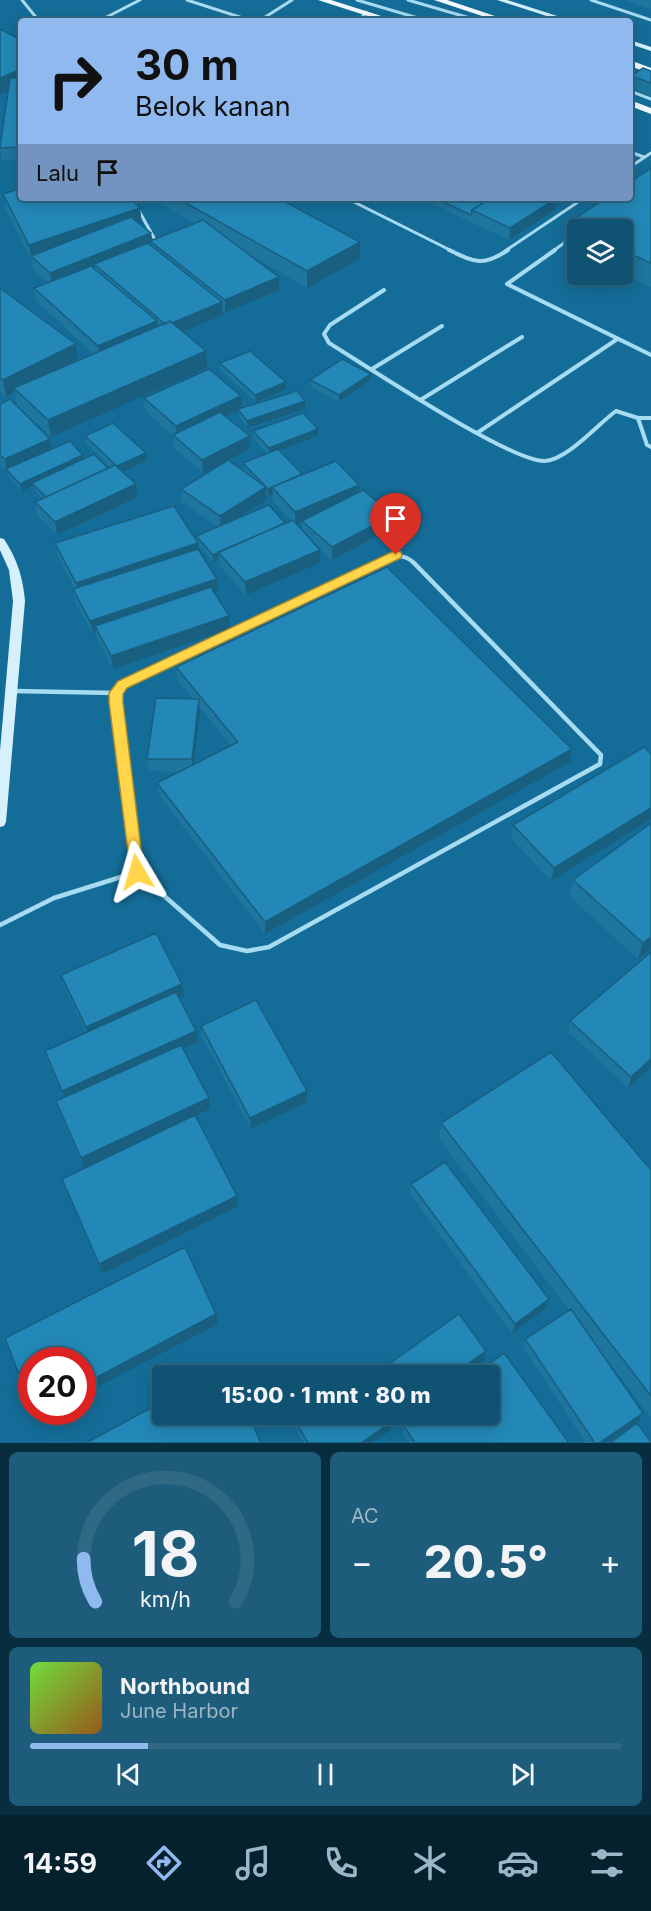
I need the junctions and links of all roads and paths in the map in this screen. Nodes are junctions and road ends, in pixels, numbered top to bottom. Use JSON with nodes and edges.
{"nodes":[{"id":1,"x":22,"y":0,"type":"edge"},
{"id":2,"x":140,"y":0,"type":"edge"},
{"id":3,"x":187,"y":0,"type":"edge"},
{"id":4,"x":292,"y":0,"type":"edge"},
{"id":5,"x":322,"y":0,"type":"edge"},
{"id":6,"x":357,"y":0,"type":"edge"},
{"id":7,"x":408,"y":0,"type":"edge"},
{"id":8,"x":438,"y":0,"type":"edge"},
{"id":9,"x":500,"y":0,"type":"edge"},
{"id":10,"x":591,"y":0,"type":"edge"},
{"id":11,"x":366,"y":12,"type":"junction"},
{"id":12,"x":37,"y":18,"type":"edge"},
{"id":13,"x":105,"y":18,"type":"edge"},
{"id":14,"x":243,"y":18,"type":"edge"},
{"id":15,"x":264,"y":18,"type":"edge"},
{"id":16,"x":361,"y":18,"type":"edge"},
{"id":17,"x":384,"y":18,"type":"edge"},
{"id":18,"x":418,"y":18,"type":"edge"},
{"id":19,"x":470,"y":18,"type":"edge"},
{"id":20,"x":496,"y":18,"type":"edge"},
{"id":21,"x":559,"y":18,"type":"edge"},
{"id":22,"x":651,"y":20,"type":"edge"},
{"id":23,"x":633,"y":43,"type":"edge"},
{"id":24,"x":651,"y":50,"type":"edge"},
{"id":25,"x":633,"y":64,"type":"edge"},
{"id":26,"x":651,"y":71,"type":"edge"},
{"id":27,"x":633,"y":93,"type":"edge"},
{"id":28,"x":651,"y":99,"type":"edge"},
{"id":29,"x":633,"y":104,"type":"edge"},
{"id":30,"x":651,"y":111,"type":"edge"},
{"id":31,"x":633,"y":153,"type":"edge"},
{"id":32,"x":651,"y":153,"type":"edge"},
{"id":33,"x":644,"y":158,"type":"junction"},
{"id":34,"x":633,"y":165,"type":"edge"},
{"id":35,"x":134,"y":201,"type":"edge"},
{"id":36,"x":352,"y":201,"type":"edge"},
{"id":37,"x":580,"y":201,"type":"edge"},
{"id":38,"x":154,"y":238,"type":"edge"},
{"id":39,"x":567,"y":241,"type":"edge"},
{"id":40,"x":384,"y":290,"type":"dead end"},
{"id":41,"x":442,"y":326,"type":"dead end"},
{"id":42,"x":522,"y":337,"type":"dead end"},
{"id":43,"x":616,"y":340,"type":"junction"},
{"id":44,"x":651,"y":355,"type":"edge"},
{"id":45,"x":372,"y":369,"type":"junction"},
{"id":46,"x":422,"y":399,"type":"junction"},
{"id":47,"x":638,"y":418,"type":"junction"},
{"id":48,"x":651,"y":418,"type":"edge"},
{"id":49,"x":477,"y":433,"type":"junction"},
{"id":50,"x":651,"y":447,"type":"edge"},
{"id":51,"x":0,"y":542,"type":"edge"},
{"id":52,"x":11,"y":691,"type":"junction"},
{"id":53,"x":116,"y":693,"type":"junction"},
{"id":54,"x":0,"y":822,"type":"edge"},
{"id":55,"x":137,"y":872,"type":"junction"},
{"id":56,"x":0,"y":925,"type":"edge"}],
"edges":[{"from":1,"to":12,"type":"lane"},
{"from":2,"to":13,"type":"lane"},
{"from":3,"to":14,"type":"lane"},
{"from":4,"to":15,"type":"lane"},
{"from":5,"to":11,"type":"main road"},
{"from":6,"to":18,"type":"lane"},
{"from":7,"to":19,"type":"lane"},
{"from":8,"to":20,"type":"main road"},
{"from":9,"to":21,"type":"street"},
{"from":10,"to":22,"type":"lane"},
{"from":11,"to":16,"type":"lane"},
{"from":11,"to":17,"type":"main road"},
{"from":23,"to":24,"type":"street"},
{"from":25,"to":26,"type":"main road"},
{"from":27,"to":28,"type":"lane"},
{"from":29,"to":30,"type":"main road"},
{"from":31,"to":33,"type":"lane"},
{"from":32,"to":33,"type":"lane"},
{"from":33,"to":34,"type":"lane"},
{"from":35,"to":38,"type":"lane"},
{"from":36,"to":37,"type":"lane"},
{"from":39,"to":43,"type":"lane"},
{"from":40,"to":45,"type":"lane"},
{"from":41,"to":45,"type":"lane"},
{"from":42,"to":46,"type":"lane"},
{"from":43,"to":44,"type":"lane"},
{"from":43,"to":49,"type":"lane"},
{"from":45,"to":46,"type":"lane"},
{"from":46,"to":49,"type":"lane"},
{"from":47,"to":48,"type":"lane"},
{"from":47,"to":49,"type":"lane"},
{"from":47,"to":50,"type":"lane"},
{"from":51,"to":52,"type":"street"},
{"from":52,"to":53,"type":"lane"},
{"from":52,"to":54,"type":"street"},
{"from":53,"to":55,"type":"lane"},
{"from":53,"to":55,"type":"lane"},
{"from":55,"to":56,"type":"lane"}]}
